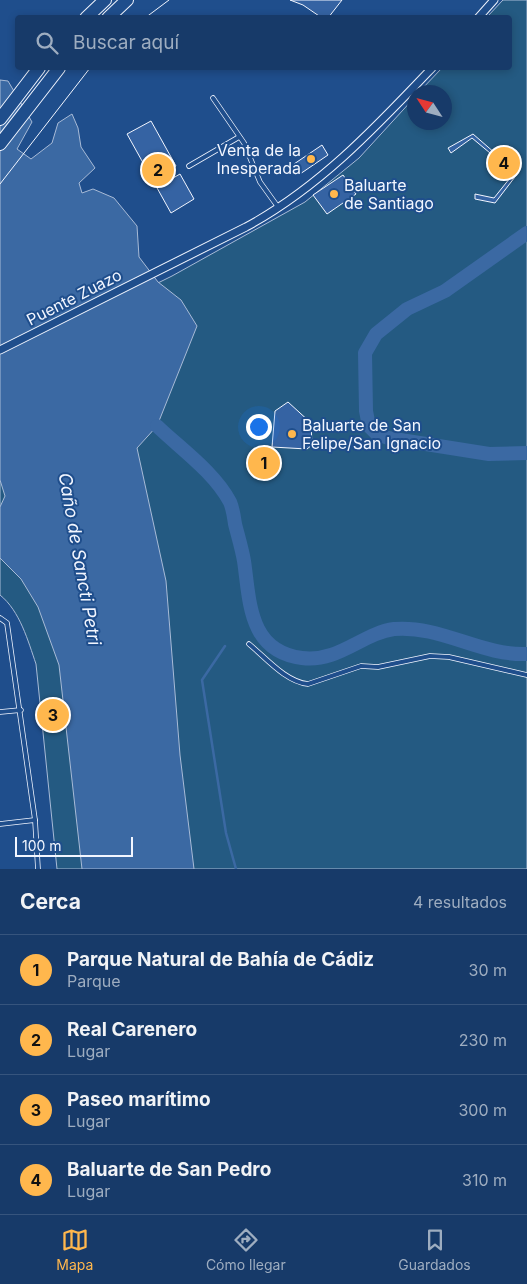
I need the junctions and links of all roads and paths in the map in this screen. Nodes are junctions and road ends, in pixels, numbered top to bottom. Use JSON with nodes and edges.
{"nodes":[{"id":1,"x":105,"y":0,"type":"edge"},
{"id":2,"x":127,"y":0,"type":"edge"},
{"id":3,"x":494,"y":0,"type":"edge"},
{"id":4,"x":89,"y":15,"type":"edge"},
{"id":5,"x":111,"y":15,"type":"edge"},
{"id":6,"x":481,"y":15,"type":"edge"},
{"id":7,"x":37,"y":70,"type":"edge"},
{"id":8,"x":57,"y":70,"type":"edge"},
{"id":9,"x":430,"y":70,"type":"edge"},
{"id":10,"x":213,"y":98,"type":"dead end"},
{"id":11,"x":0,"y":119,"type":"edge"},
{"id":12,"x":239,"y":137,"type":"junction"},
{"id":13,"x":0,"y":144,"type":"edge"},
{"id":14,"x":189,"y":166,"type":"dead end"},
{"id":15,"x":278,"y":207,"type":"junction"},
{"id":16,"x":0,"y":350,"type":"edge"},
{"id":17,"x":0,"y":618,"type":"edge"},
{"id":18,"x":250,"y":644,"type":"dead end"},
{"id":19,"x":527,"y":675,"type":"edge"},
{"id":20,"x":21,"y":710,"type":"junction"},
{"id":21,"x":0,"y":712,"type":"edge"},
{"id":22,"x":36,"y":820,"type":"junction"},
{"id":23,"x":0,"y":824,"type":"edge"},
{"id":24,"x":38,"y":869,"type":"edge"}],
"edges":[{"from":1,"to":4,"type":"highway"},
{"from":2,"to":5,"type":"highway"},
{"from":3,"to":6,"type":"street"},
{"from":7,"to":11,"type":"highway"},
{"from":8,"to":13,"type":"highway"},
{"from":9,"to":15,"type":"street","name":"Puente Zuazo"},
{"from":10,"to":12,"type":"lane"},
{"from":12,"to":14,"type":"lane"},
{"from":12,"to":15,"type":"lane"},
{"from":15,"to":16,"type":"street","name":"Puente Zuazo"},
{"from":17,"to":20,"type":"lane"},
{"from":18,"to":19,"type":"lane"},
{"from":20,"to":21,"type":"lane"},
{"from":20,"to":22,"type":"lane"},
{"from":22,"to":23,"type":"lane"},
{"from":22,"to":24,"type":"lane"}]}
